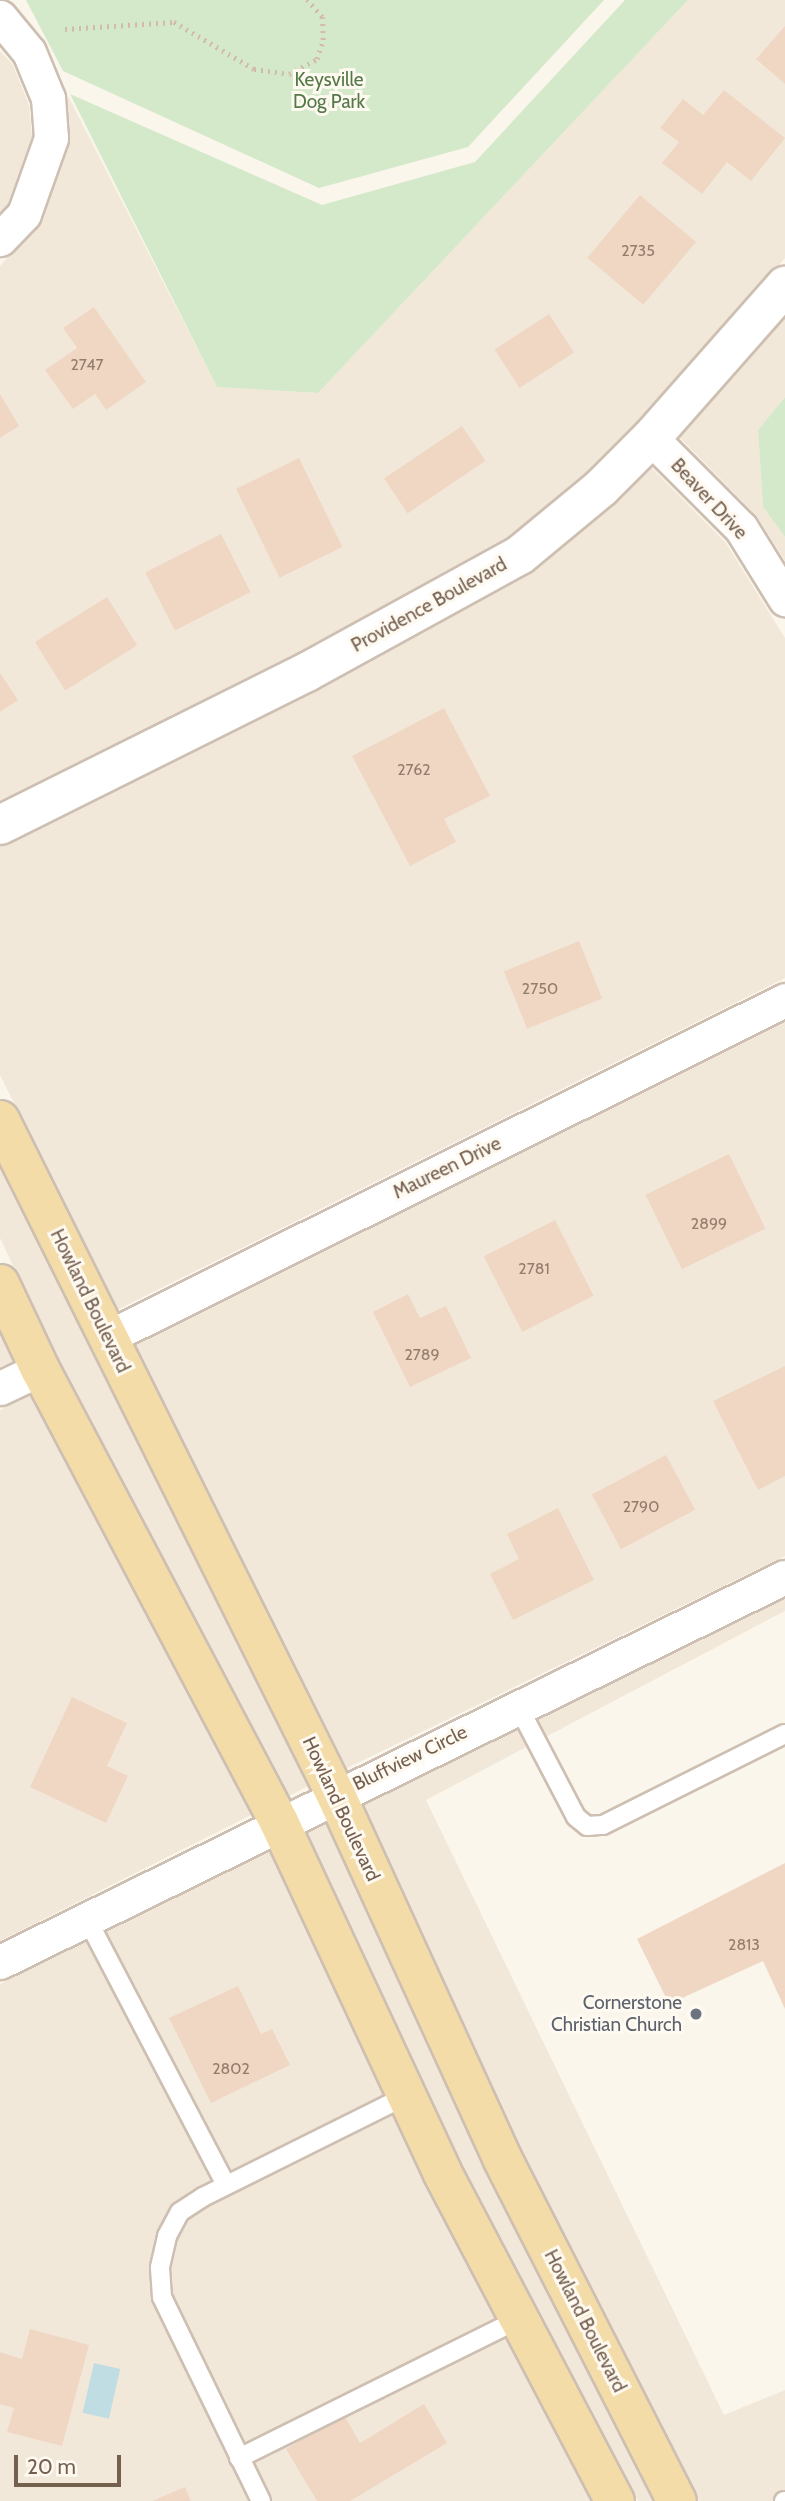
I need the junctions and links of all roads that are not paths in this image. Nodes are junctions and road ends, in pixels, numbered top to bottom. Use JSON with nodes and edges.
{"nodes":[{"id":1,"x":0,"y":17,"type":"edge"},
{"id":2,"x":0,"y":239,"type":"edge"},
{"id":3,"x":785,"y":286,"type":"edge"},
{"id":4,"x":651,"y":438,"type":"junction"},
{"id":5,"x":785,"y":599,"type":"edge"},
{"id":6,"x":0,"y":825,"type":"edge"},
{"id":7,"x":785,"y":1000,"type":"edge"},
{"id":8,"x":0,"y":1120,"type":"edge"},
{"id":9,"x":0,"y":1284,"type":"edge"},
{"id":10,"x":108,"y":1337,"type":"junction"},
{"id":11,"x":40,"y":1369,"type":"junction"},
{"id":12,"x":0,"y":1388,"type":"edge"},
{"id":13,"x":785,"y":1577,"type":"edge"},
{"id":14,"x":518,"y":1706,"type":"junction"},
{"id":15,"x":785,"y":1734,"type":"edge"},
{"id":16,"x":336,"y":1794,"type":"junction"},
{"id":17,"x":279,"y":1822,"type":"junction"},
{"id":18,"x":87,"y":1919,"type":"junction"},
{"id":19,"x":0,"y":1962,"type":"edge"},
{"id":20,"x":406,"y":2096,"type":"junction"},
{"id":21,"x":226,"y":2185,"type":"junction"},
{"id":22,"x":519,"y":2319,"type":"junction"},
{"id":23,"x":239,"y":2458,"type":"junction"},
{"id":24,"x":261,"y":2501,"type":"edge"},
{"id":25,"x":615,"y":2501,"type":"edge"},
{"id":26,"x":677,"y":2501,"type":"edge"}],
"edges":[{"from":1,"to":2,"type":"street"},
{"from":3,"to":4,"type":"main road","name":"Providence Boulevard"},
{"from":4,"to":5,"type":"street","name":"Beaver Drive"},
{"from":4,"to":6,"type":"main road","name":"Providence Boulevard"},
{"from":7,"to":10,"type":"street","name":"Maureen Drive"},
{"from":8,"to":10,"type":"main road","name":"Howland Boulevard"},
{"from":9,"to":11,"type":"main road"},
{"from":10,"to":16,"type":"main road","name":"Howland Boulevard"},
{"from":11,"to":12,"type":"street"},
{"from":11,"to":17,"type":"main road"},
{"from":13,"to":14,"type":"street","name":"Bluffview Circle"},
{"from":14,"to":15,"type":"lane"},
{"from":14,"to":16,"type":"street","name":"Bluffview Circle"},
{"from":16,"to":17,"type":"street","name":"Bluffview Circle"},
{"from":16,"to":26,"type":"main road","name":"Howland Boulevard"},
{"from":17,"to":18,"type":"street","name":"Bluffview Circle"},
{"from":17,"to":20,"type":"main road"},
{"from":18,"to":19,"type":"street","name":"Bluffview Circle"},
{"from":18,"to":21,"type":"lane"},
{"from":20,"to":21,"type":"lane"},
{"from":20,"to":22,"type":"main road"},
{"from":21,"to":23,"type":"lane"},
{"from":22,"to":23,"type":"lane"},
{"from":22,"to":25,"type":"main road"},
{"from":23,"to":24,"type":"lane"}]}
